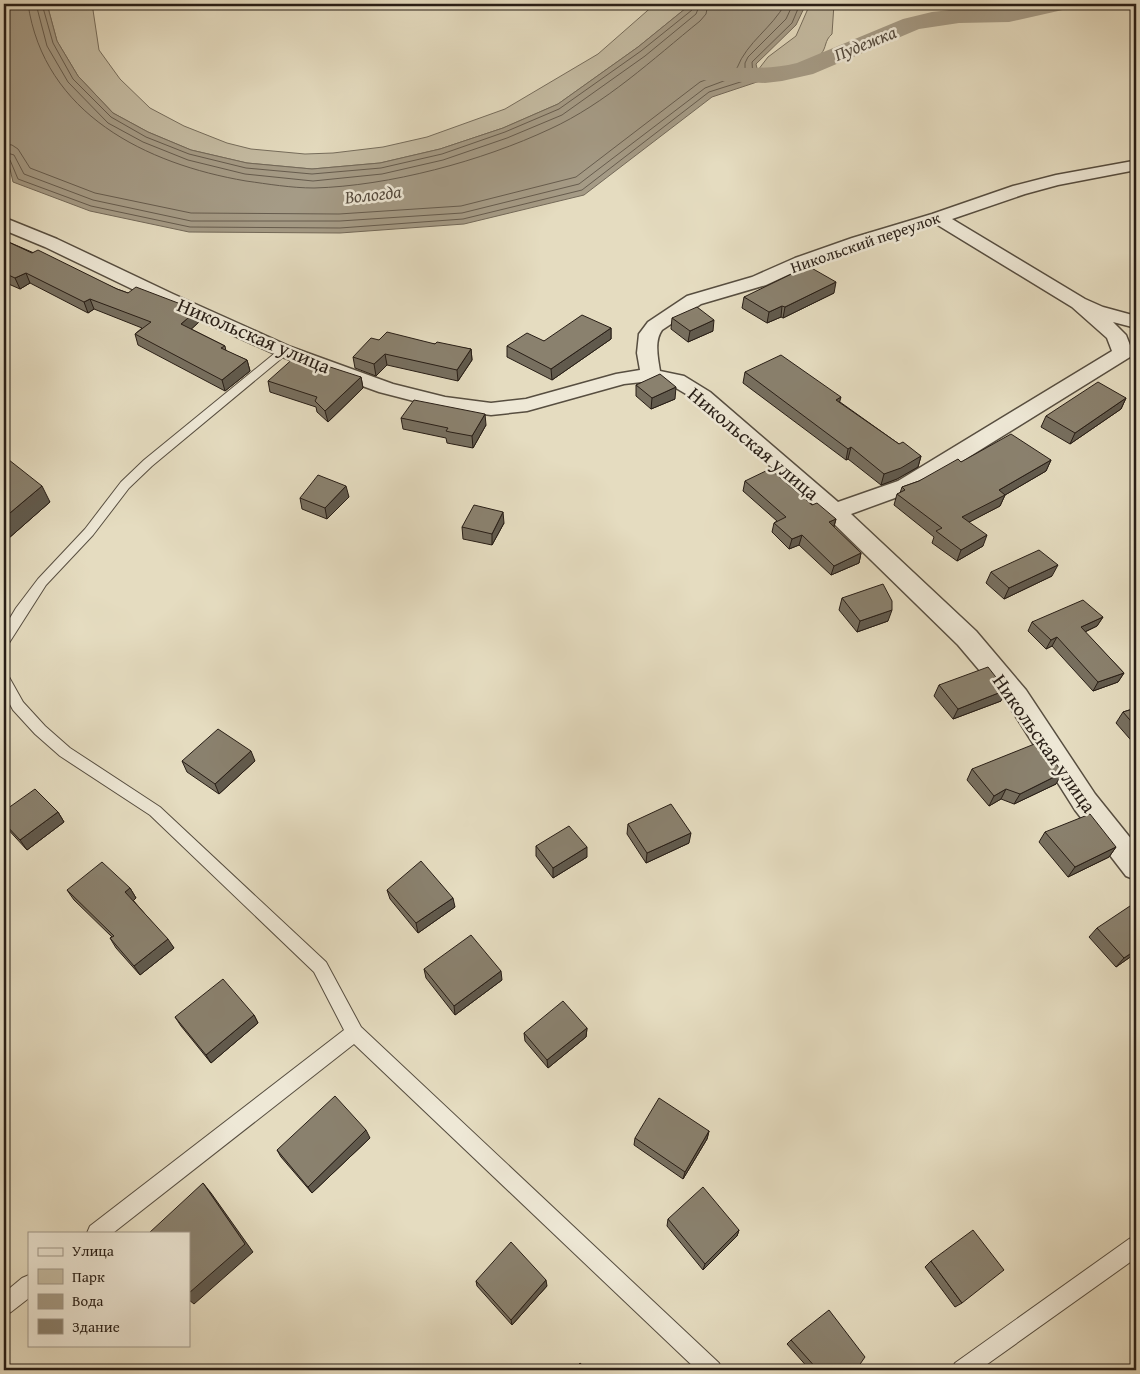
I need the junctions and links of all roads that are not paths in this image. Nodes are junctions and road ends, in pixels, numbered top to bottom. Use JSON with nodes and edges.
{"nodes":[{"id":1,"x":1133,"y":166,"type":"dead end"},
{"id":2,"x":938,"y":218,"type":"junction"},
{"id":3,"x":4,"y":224,"type":"edge"},
{"id":4,"x":1081,"y":306,"type":"junction"},
{"id":5,"x":1136,"y":322,"type":"edge"},
{"id":6,"x":284,"y":351,"type":"junction"},
{"id":7,"x":651,"y":375,"type":"junction"},
{"id":8,"x":835,"y":512,"type":"junction"},
{"id":9,"x":4,"y":639,"type":"edge"},
{"id":10,"x":4,"y":681,"type":"edge"},
{"id":11,"x":1136,"y":867,"type":"edge"},
{"id":12,"x":355,"y":1033,"type":"junction"},
{"id":13,"x":98,"y":1232,"type":"edge"},
{"id":14,"x":1136,"y":1246,"type":"edge"},
{"id":15,"x":28,"y":1286,"type":"edge"},
{"id":16,"x":4,"y":1305,"type":"edge"},
{"id":17,"x":712,"y":1370,"type":"edge"},
{"id":18,"x":962,"y":1370,"type":"edge"}],
"edges":[{"from":1,"to":2,"type":"street","name":"Никольский переулок"},
{"from":2,"to":4,"type":"street"},
{"from":2,"to":7,"type":"street","name":"Никольский переулок"},
{"from":3,"to":6,"type":"street","name":"Никольская улица"},
{"from":4,"to":5,"type":"street"},
{"from":4,"to":8,"type":"street"},
{"from":6,"to":7,"type":"street","name":"Никольская улица"},
{"from":6,"to":9,"type":"lane"},
{"from":7,"to":8,"type":"street","name":"Никольская улица"},
{"from":8,"to":11,"type":"street","name":"Никольская улица"},
{"from":10,"to":12,"type":"lane"},
{"from":12,"to":13,"type":"lane"},
{"from":12,"to":17,"type":"lane"},
{"from":14,"to":18,"type":"lane"},
{"from":15,"to":16,"type":"lane"}]}
